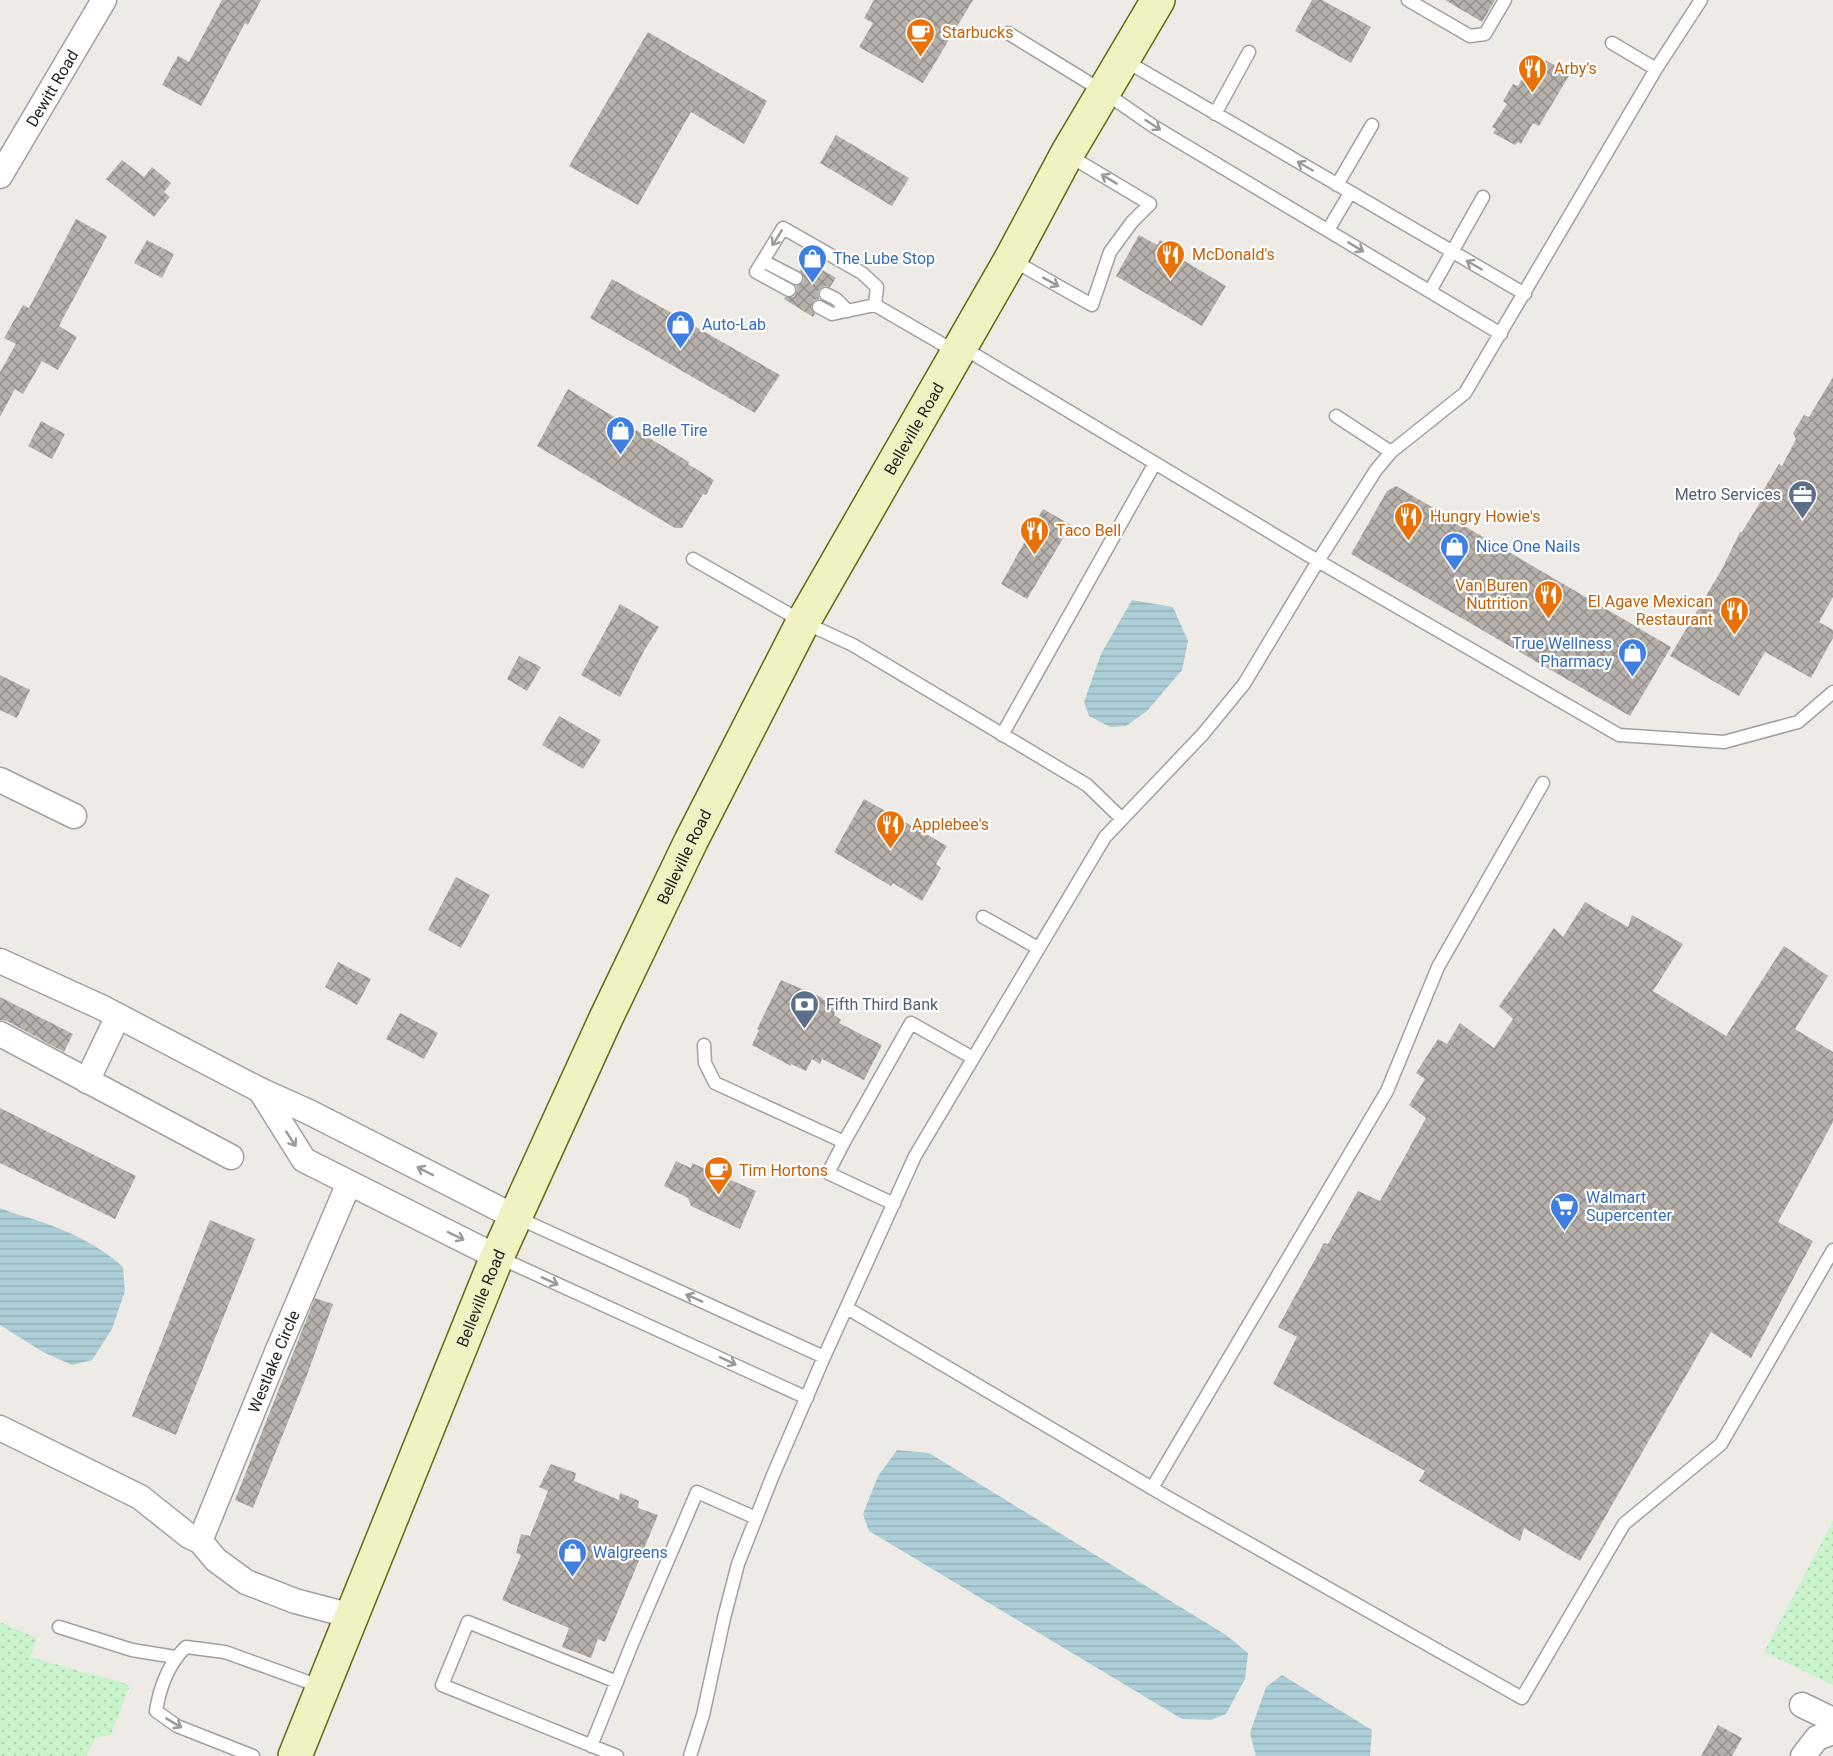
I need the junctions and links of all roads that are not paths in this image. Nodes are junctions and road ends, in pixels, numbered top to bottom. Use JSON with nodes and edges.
{"nodes":[{"id":1,"x":104,"y":0,"type":"edge"},
{"id":2,"x":1158,"y":0,"type":"edge"},
{"id":3,"x":1408,"y":0,"type":"edge"},
{"id":4,"x":1505,"y":0,"type":"edge"},
{"id":5,"x":1701,"y":0,"type":"edge"},
{"id":6,"x":1008,"y":33,"type":"dead end"},
{"id":7,"x":1612,"y":43,"type":"dead end"},
{"id":8,"x":1249,"y":52,"type":"dead end"},
{"id":9,"x":1123,"y":60,"type":"junction"},
{"id":10,"x":1656,"y":69,"type":"junction"},
{"id":11,"x":1104,"y":92,"type":"junction"},
{"id":12,"x":1215,"y":114,"type":"junction"},
{"id":13,"x":1372,"y":125,"type":"dead end"},
{"id":14,"x":1067,"y":154,"type":"junction"},
{"id":15,"x":0,"y":176,"type":"edge"},
{"id":16,"x":1337,"y":185,"type":"junction"},
{"id":17,"x":1350,"y":193,"type":"junction"},
{"id":18,"x":1484,"y":197,"type":"dead end"},
{"id":19,"x":1328,"y":230,"type":"junction"},
{"id":20,"x":1453,"y":252,"type":"junction"},
{"id":21,"x":1011,"y":259,"type":"junction"},
{"id":22,"x":763,"y":261,"type":"junction"},
{"id":23,"x":795,"y":278,"type":"dead end"},
{"id":24,"x":789,"y":290,"type":"dead end"},
{"id":25,"x":1430,"y":291,"type":"junction"},
{"id":26,"x":826,"y":294,"type":"dead end"},
{"id":27,"x":1525,"y":294,"type":"junction"},
{"id":28,"x":875,"y":305,"type":"junction"},
{"id":29,"x":819,"y":307,"type":"dead end"},
{"id":30,"x":848,"y":311,"type":"junction"},
{"id":31,"x":1501,"y":334,"type":"junction"},
{"id":32,"x":959,"y":350,"type":"junction"},
{"id":33,"x":1336,"y":416,"type":"dead end"},
{"id":34,"x":1390,"y":452,"type":"junction"},
{"id":35,"x":1155,"y":463,"type":"junction"},
{"id":36,"x":693,"y":559,"type":"dead end"},
{"id":37,"x":1318,"y":561,"type":"junction"},
{"id":38,"x":803,"y":622,"type":"junction"},
{"id":39,"x":1833,"y":692,"type":"edge"},
{"id":40,"x":1002,"y":735,"type":"junction"},
{"id":41,"x":0,"y":780,"type":"edge"},
{"id":42,"x":1543,"y":783,"type":"dead end"},
{"id":43,"x":74,"y":816,"type":"dead end"},
{"id":44,"x":1122,"y":819,"type":"junction"},
{"id":45,"x":983,"y":917,"type":"dead end"},
{"id":46,"x":1038,"y":948,"type":"junction"},
{"id":47,"x":0,"y":961,"type":"edge"},
{"id":48,"x":118,"y":1016,"type":"junction"},
{"id":49,"x":0,"y":1035,"type":"edge"},
{"id":50,"x":704,"y":1045,"type":"dead end"},
{"id":51,"x":973,"y":1058,"type":"junction"},
{"id":52,"x":87,"y":1081,"type":"junction"},
{"id":53,"x":260,"y":1090,"type":"junction"},
{"id":54,"x":844,"y":1142,"type":"junction"},
{"id":55,"x":231,"y":1157,"type":"dead end"},
{"id":56,"x":349,"y":1182,"type":"junction"},
{"id":57,"x":894,"y":1203,"type":"junction"},
{"id":58,"x":515,"y":1217,"type":"junction"},
{"id":59,"x":1833,"y":1250,"type":"edge"},
{"id":60,"x":497,"y":1257,"type":"junction"},
{"id":61,"x":847,"y":1308,"type":"junction"},
{"id":62,"x":824,"y":1357,"type":"junction"},
{"id":63,"x":807,"y":1398,"type":"junction"},
{"id":64,"x":0,"y":1428,"type":"edge"},
{"id":65,"x":1152,"y":1488,"type":"junction"},
{"id":66,"x":756,"y":1518,"type":"junction"},
{"id":67,"x":200,"y":1541,"type":"junction"},
{"id":68,"x":352,"y":1616,"type":"junction"},
{"id":69,"x":59,"y":1628,"type":"dead end"},
{"id":70,"x":175,"y":1657,"type":"junction"},
{"id":71,"x":617,"y":1682,"type":"junction"},
{"id":72,"x":322,"y":1687,"type":"junction"},
{"id":73,"x":1802,"y":1705,"type":"dead end"},
{"id":74,"x":1833,"y":1720,"type":"edge"},
{"id":75,"x":1833,"y":1732,"type":"edge"},
{"id":76,"x":591,"y":1746,"type":"junction"},
{"id":77,"x":253,"y":1756,"type":"edge"},
{"id":78,"x":295,"y":1756,"type":"edge"},
{"id":79,"x":617,"y":1756,"type":"edge"},
{"id":80,"x":690,"y":1756,"type":"edge"},
{"id":81,"x":1803,"y":1756,"type":"edge"}],
"edges":[{"from":1,"to":15,"type":"street","name":"Dewitt Road"},
{"from":2,"to":9,"type":"main road","name":"Belleville Road"},
{"from":3,"to":4,"type":"lane"},
{"from":5,"to":10,"type":"lane"},
{"from":6,"to":11,"type":"lane"},
{"from":7,"to":10,"type":"lane"},
{"from":8,"to":12,"type":"lane"},
{"from":9,"to":11,"type":"main road","name":"Belleville Road"},
{"from":9,"to":12,"type":"lane"},
{"from":10,"to":27,"type":"lane"},
{"from":11,"to":14,"type":"main road","name":"Belleville Road"},
{"from":11,"to":19,"type":"lane","one_way":true},
{"from":16,"to":12,"type":"lane","one_way":true},
{"from":13,"to":16,"type":"lane"},
{"from":14,"to":21,"type":"main road","name":"Belleville Road"},
{"from":21,"to":14,"type":"lane","one_way":true},
{"from":16,"to":17,"type":"lane"},
{"from":17,"to":19,"type":"lane"},
{"from":17,"to":20,"type":"lane"},
{"from":18,"to":20,"type":"lane"},
{"from":19,"to":25,"type":"lane","one_way":true},
{"from":20,"to":25,"type":"lane"},
{"from":27,"to":20,"type":"lane","one_way":true},
{"from":21,"to":32,"type":"main road","name":"Belleville Road"},
{"from":22,"to":23,"type":"lane"},
{"from":22,"to":24,"type":"lane"},
{"from":28,"to":22,"type":"lane","one_way":true},
{"from":25,"to":31,"type":"lane"},
{"from":26,"to":30,"type":"lane"},
{"from":27,"to":31,"type":"lane"},
{"from":28,"to":30,"type":"lane"},
{"from":28,"to":32,"type":"lane"},
{"from":29,"to":30,"type":"lane"},
{"from":31,"to":34,"type":"lane"},
{"from":32,"to":35,"type":"lane"},
{"from":32,"to":38,"type":"main road","name":"Belleville Road"},
{"from":33,"to":34,"type":"lane"},
{"from":34,"to":37,"type":"lane"},
{"from":35,"to":37,"type":"lane"},
{"from":35,"to":40,"type":"lane"},
{"from":36,"to":38,"type":"lane"},
{"from":37,"to":39,"type":"lane"},
{"from":37,"to":44,"type":"lane"},
{"from":38,"to":40,"type":"lane"},
{"from":38,"to":58,"type":"main road","name":"Belleville Road"},
{"from":40,"to":44,"type":"lane"},
{"from":41,"to":43,"type":"street"},
{"from":42,"to":65,"type":"lane"},
{"from":44,"to":46,"type":"lane"},
{"from":45,"to":46,"type":"lane"},
{"from":46,"to":51,"type":"lane"},
{"from":47,"to":48,"type":"street"},
{"from":48,"to":52,"type":"street"},
{"from":48,"to":53,"type":"street"},
{"from":49,"to":52,"type":"street"},
{"from":50,"to":54,"type":"lane"},
{"from":51,"to":54,"type":"lane"},
{"from":51,"to":57,"type":"lane"},
{"from":52,"to":55,"type":"street"},
{"from":53,"to":56,"type":"street","one_way":true},
{"from":58,"to":53,"type":"street","one_way":true},
{"from":54,"to":57,"type":"lane"},
{"from":56,"to":60,"type":"street","one_way":true},
{"from":56,"to":67,"type":"street","name":"Westlake Circle"},
{"from":57,"to":61,"type":"lane"},
{"from":58,"to":60,"type":"main road","name":"Belleville Road"},
{"from":62,"to":58,"type":"lane","one_way":true},
{"from":59,"to":65,"type":"lane"},
{"from":60,"to":63,"type":"lane","one_way":true},
{"from":60,"to":68,"type":"main road","name":"Belleville Road"},
{"from":61,"to":62,"type":"lane"},
{"from":61,"to":65,"type":"lane"},
{"from":62,"to":63,"type":"lane"},
{"from":63,"to":66,"type":"lane"},
{"from":64,"to":67,"type":"street"},
{"from":66,"to":71,"type":"lane"},
{"from":66,"to":80,"type":"lane"},
{"from":67,"to":68,"type":"street"},
{"from":68,"to":72,"type":"main road","name":"Belleville Road"},
{"from":69,"to":70,"type":"lane"},
{"from":70,"to":72,"type":"lane"},
{"from":70,"to":77,"type":"lane","one_way":true},
{"from":71,"to":76,"type":"lane"},
{"from":71,"to":76,"type":"lane"},
{"from":72,"to":78,"type":"main road","name":"Belleville Road"},
{"from":73,"to":74,"type":"street"},
{"from":75,"to":81,"type":"street"},
{"from":76,"to":79,"type":"lane"}]}
